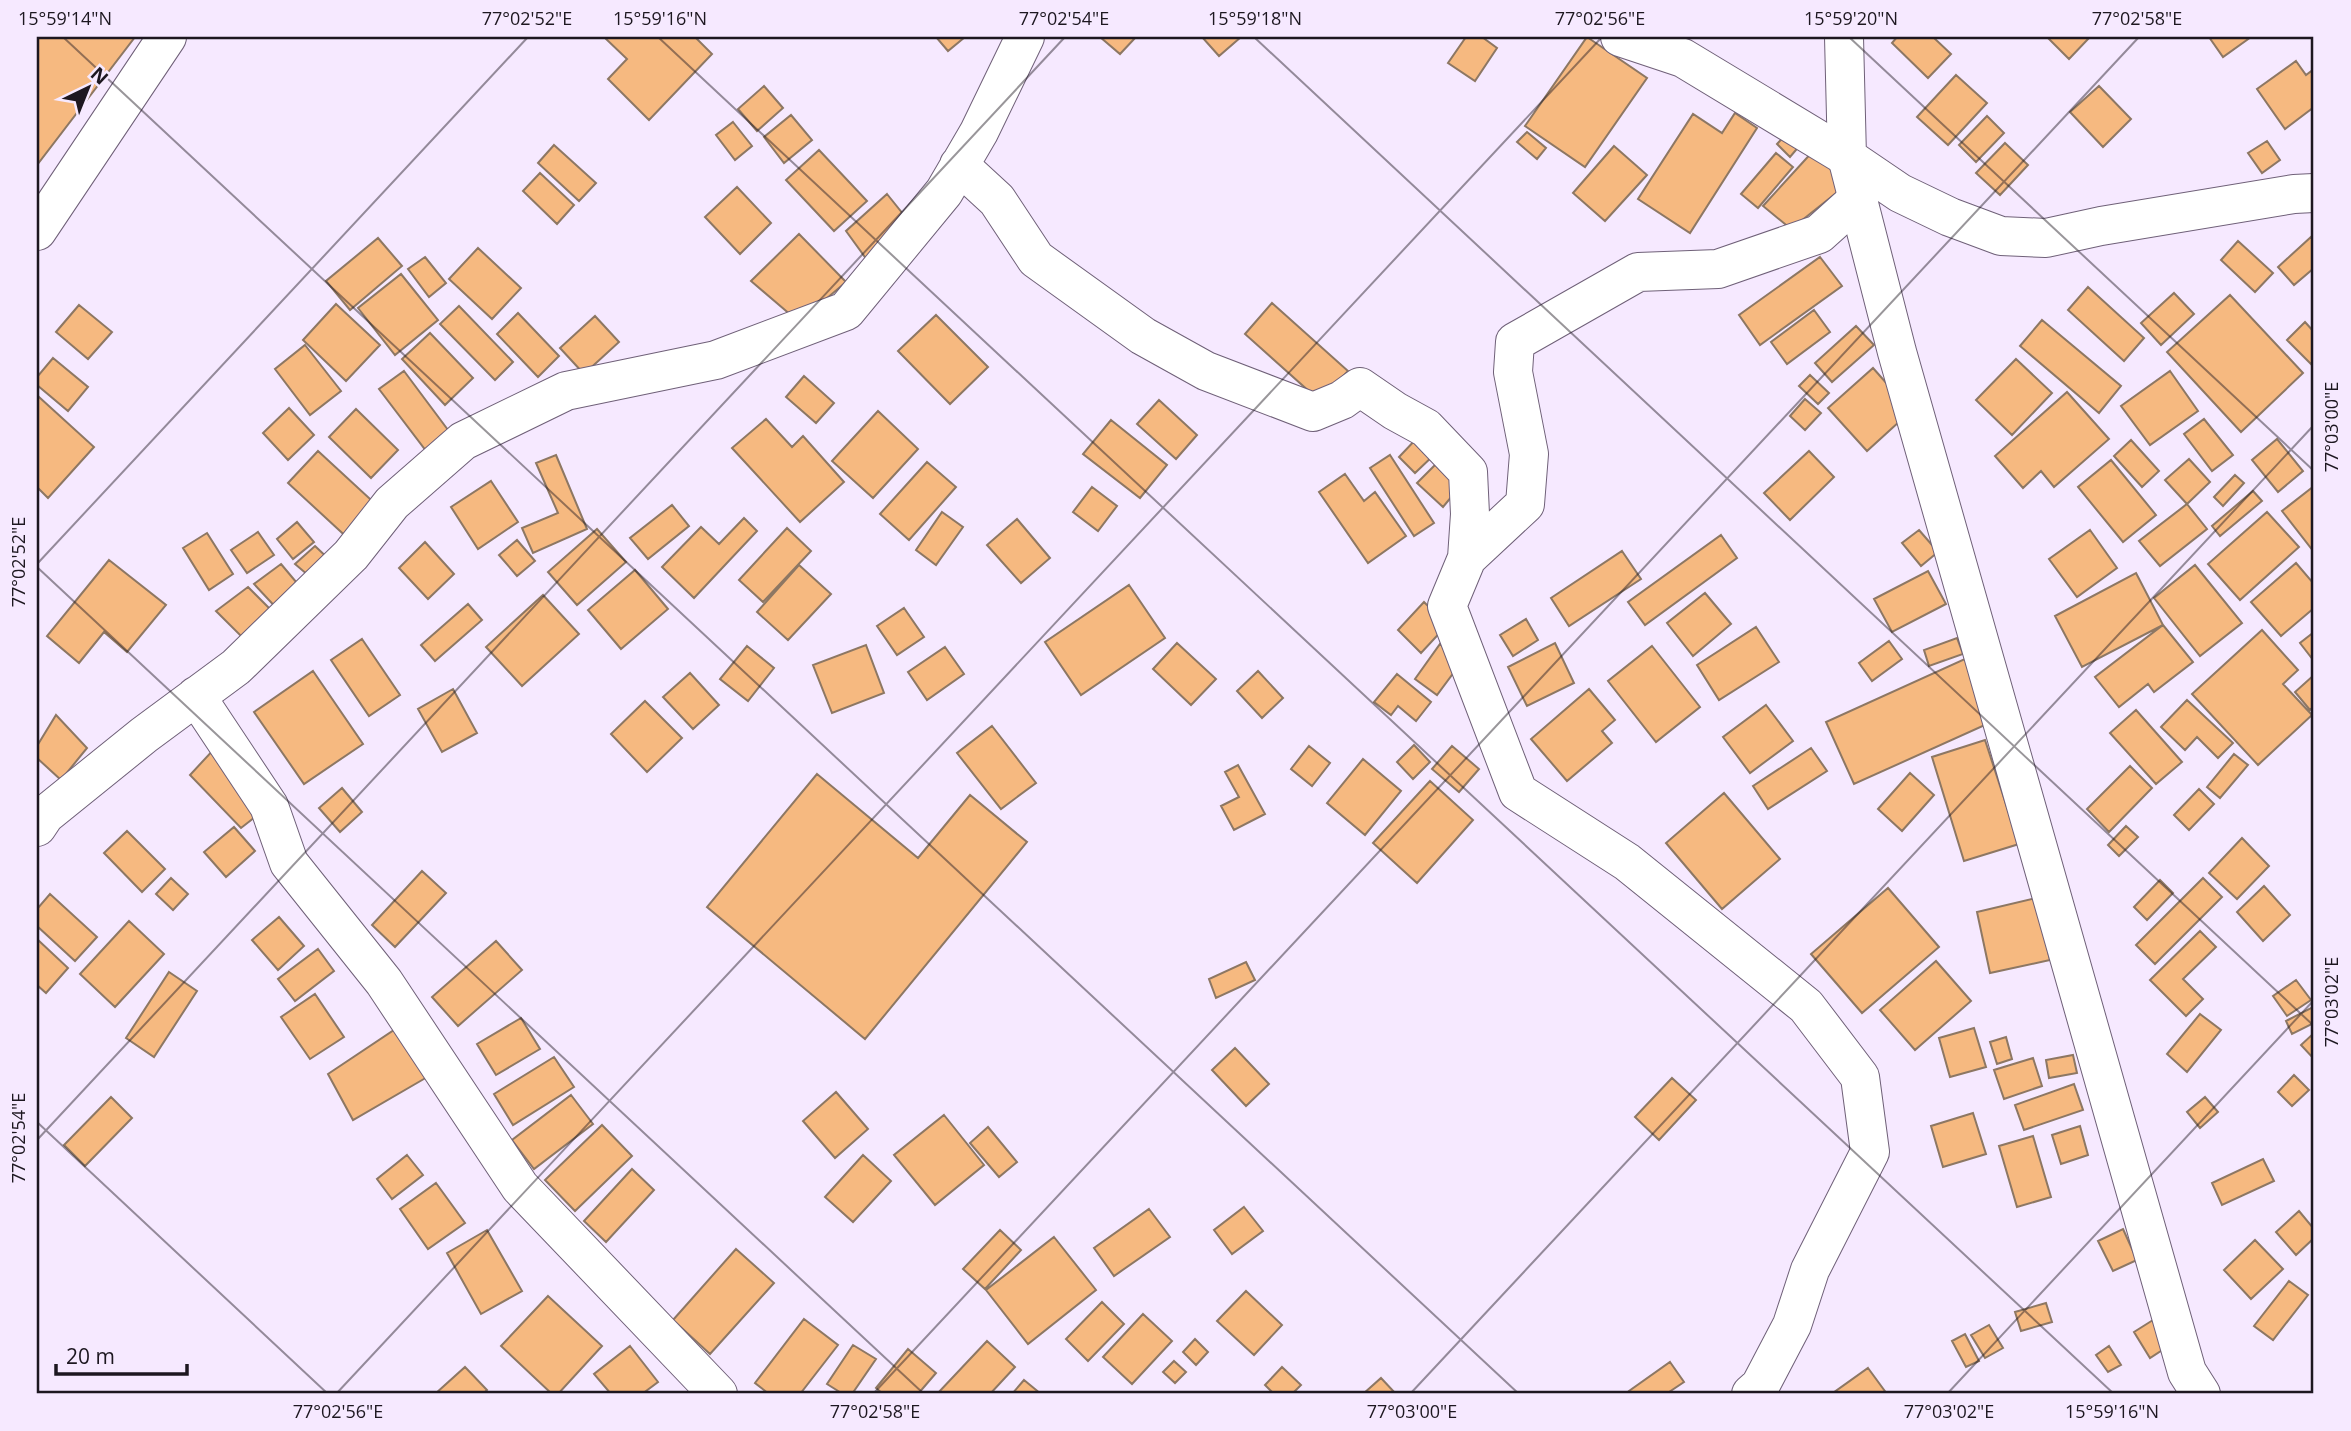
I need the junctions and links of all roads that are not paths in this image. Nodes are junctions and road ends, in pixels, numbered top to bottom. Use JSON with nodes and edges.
{"nodes":[{"id":1,"x":167,"y":37,"type":"edge"},
{"id":2,"x":1026,"y":37,"type":"edge"},
{"id":3,"x":1620,"y":37,"type":"edge"},
{"id":4,"x":1844,"y":37,"type":"edge"},
{"id":5,"x":1847,"y":157,"type":"junction"},
{"id":6,"x":959,"y":165,"type":"junction"},
{"id":7,"x":2314,"y":193,"type":"edge"},
{"id":8,"x":1858,"y":199,"type":"junction"},
{"id":9,"x":37,"y":231,"type":"edge"},
{"id":10,"x":1466,"y":558,"type":"junction"},
{"id":11,"x":196,"y":696,"type":"junction"},
{"id":12,"x":37,"y":827,"type":"edge"},
{"id":13,"x":718,"y":1394,"type":"edge"},
{"id":14,"x":1751,"y":1394,"type":"edge"},
{"id":15,"x":2201,"y":1394,"type":"edge"}],
"edges":[{"from":1,"to":9,"type":"street"},
{"from":2,"to":6,"type":"street"},
{"from":3,"to":5,"type":"street"},
{"from":4,"to":5,"type":"street"},
{"from":5,"to":7,"type":"street"},
{"from":5,"to":8,"type":"street"},
{"from":6,"to":10,"type":"street"},
{"from":6,"to":11,"type":"street"},
{"from":8,"to":10,"type":"street"},
{"from":8,"to":15,"type":"street"},
{"from":10,"to":14,"type":"street"},
{"from":11,"to":12,"type":"street"},
{"from":11,"to":13,"type":"street"}]}
